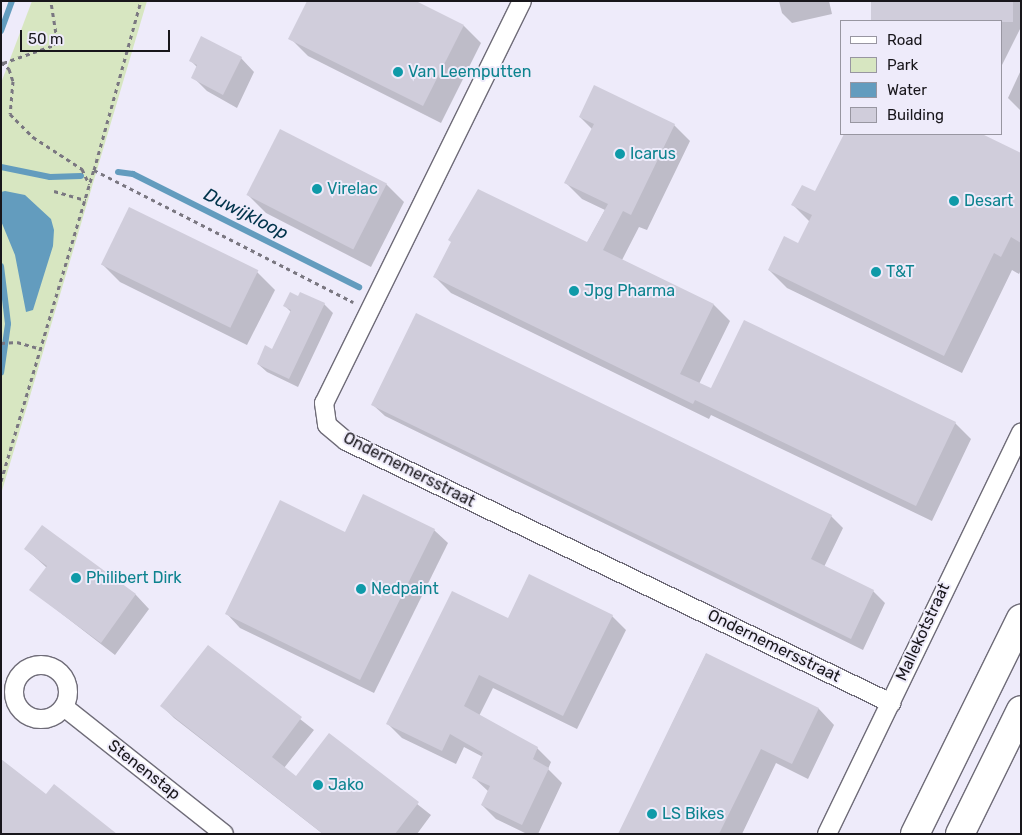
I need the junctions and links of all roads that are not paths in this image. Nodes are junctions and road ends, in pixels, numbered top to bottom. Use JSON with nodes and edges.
{"nodes":[{"id":1,"x":522,"y":1,"type":"edge"},
{"id":2,"x":1021,"y":432,"type":"edge"},
{"id":3,"x":1021,"y":619,"type":"edge"},
{"id":4,"x":890,"y":703,"type":"junction"},
{"id":5,"x":64,"y":707,"type":"dead end"},
{"id":6,"x":1021,"y":710,"type":"edge"},
{"id":7,"x":224,"y":834,"type":"edge"},
{"id":8,"x":827,"y":834,"type":"edge"},
{"id":9,"x":915,"y":834,"type":"edge"},
{"id":10,"x":960,"y":834,"type":"edge"}],
"edges":[{"from":1,"to":4,"type":"street","name":"Ondernemersstraat"},
{"from":2,"to":4,"type":"street","name":"Mallekotstraat"},
{"from":3,"to":9,"type":"highway"},
{"from":4,"to":8,"type":"street","name":"Mallekotstraat"},
{"from":5,"to":7,"type":"street","name":"Stenenstap"},
{"from":6,"to":10,"type":"highway"}]}
